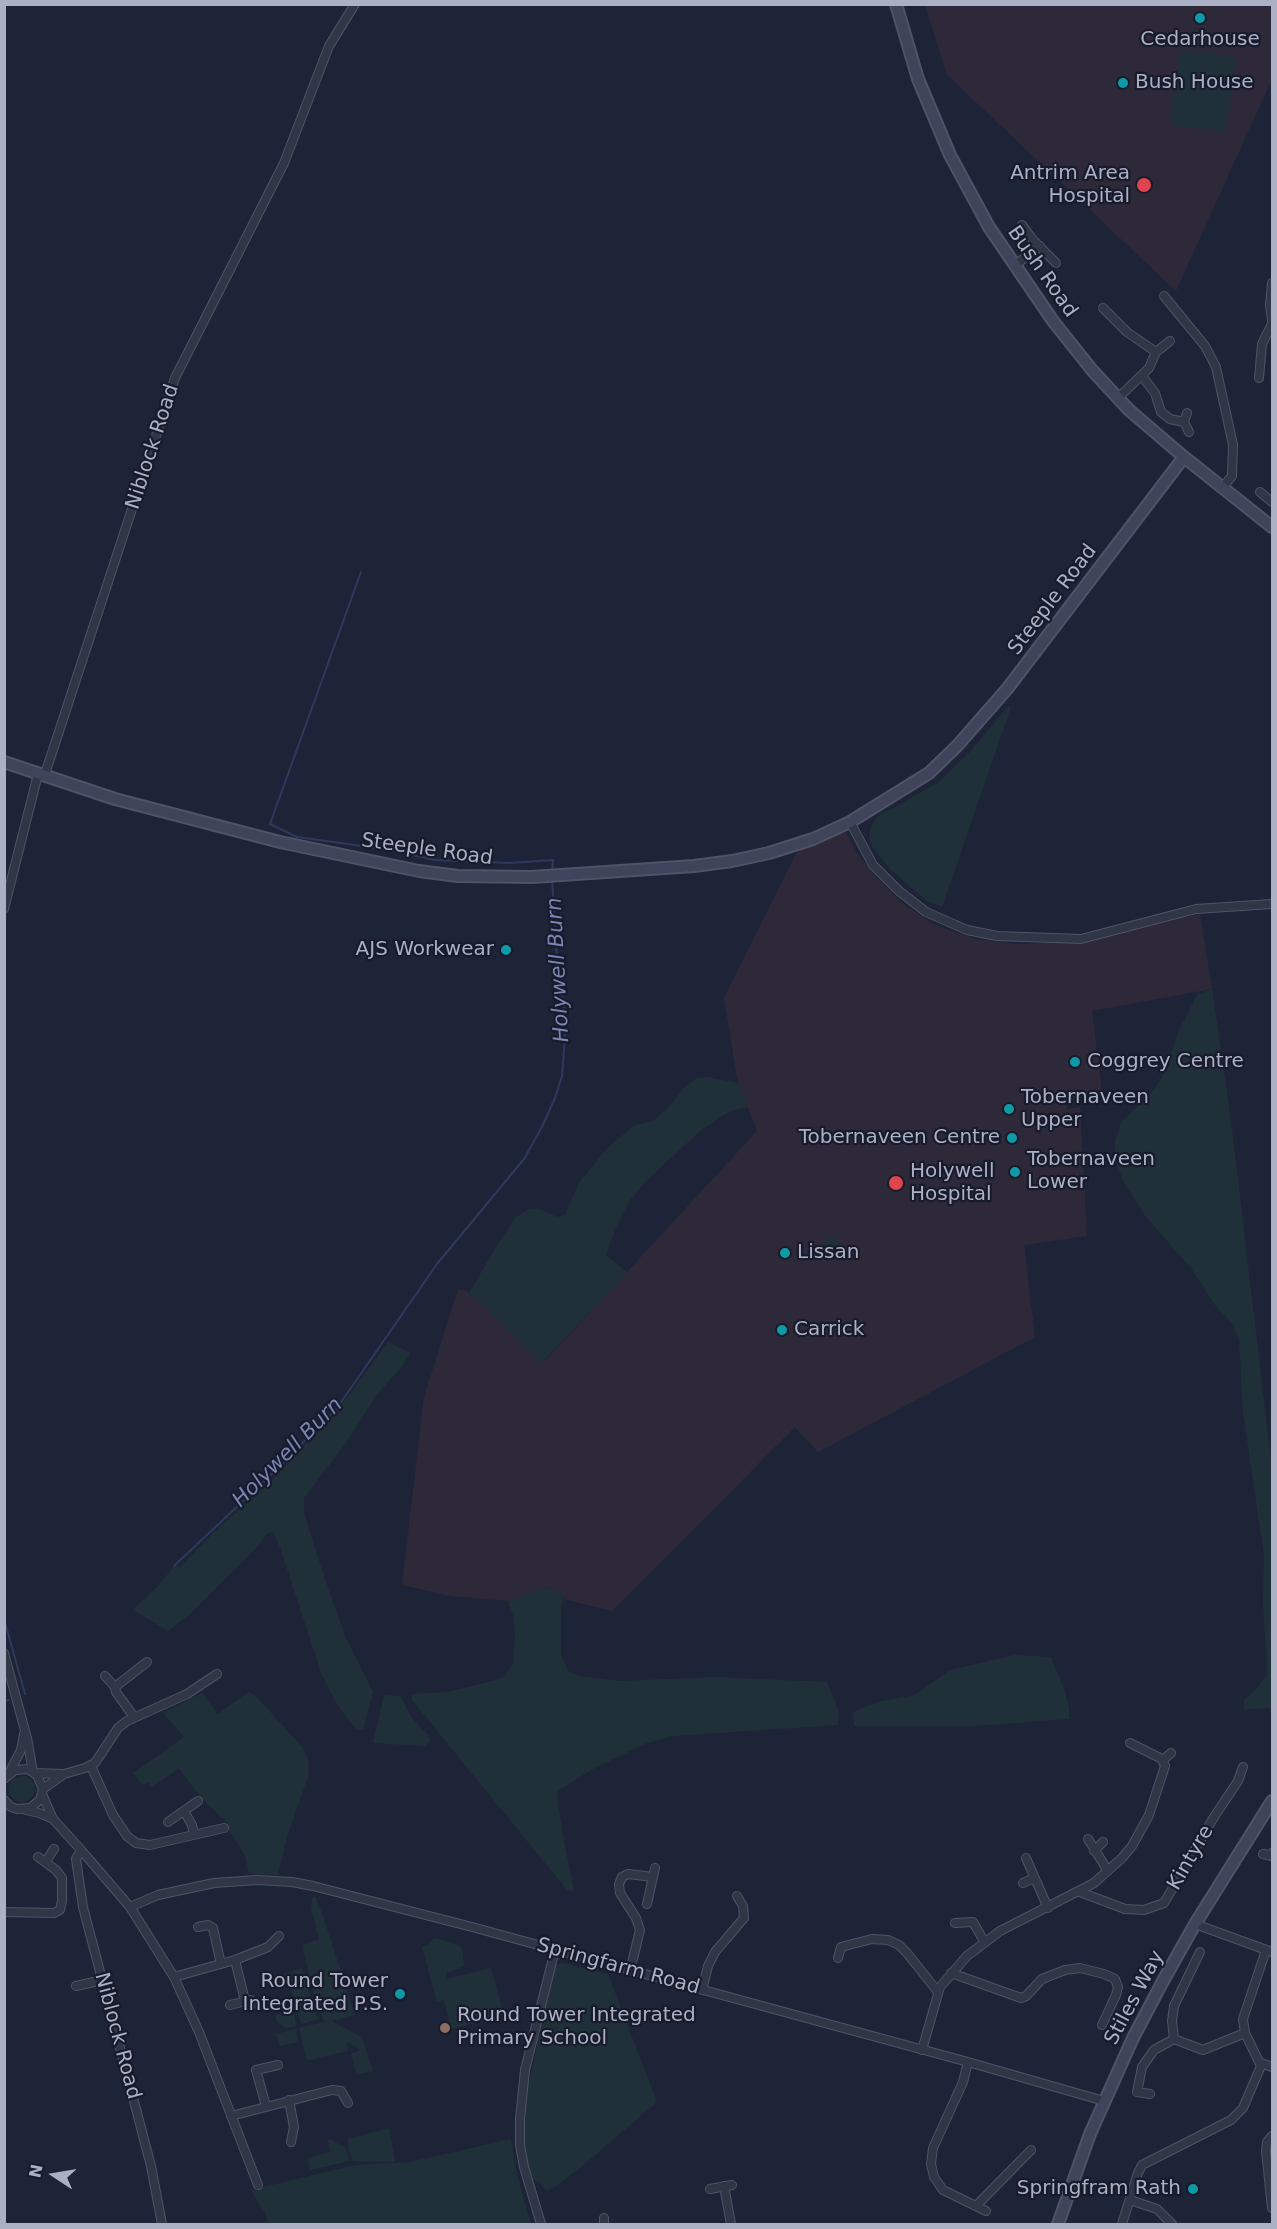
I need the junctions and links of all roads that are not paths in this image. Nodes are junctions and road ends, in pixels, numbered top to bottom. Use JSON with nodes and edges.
{"nodes":[{"id":1,"x":355,"y":4,"type":"edge"},
{"id":2,"x":896,"y":4,"type":"edge"},
{"id":3,"x":1022,"y":225,"type":"dead end"},
{"id":4,"x":1040,"y":246,"type":"junction"},
{"id":5,"x":1056,"y":262,"type":"dead end"},
{"id":6,"x":1014,"y":266,"type":"junction"},
{"id":7,"x":1272,"y":283,"type":"edge"},
{"id":8,"x":1164,"y":296,"type":"dead end"},
{"id":9,"x":1103,"y":308,"type":"dead end"},
{"id":10,"x":1272,"y":322,"type":"edge"},
{"id":11,"x":1170,"y":341,"type":"dead end"},
{"id":12,"x":1156,"y":352,"type":"junction"},
{"id":13,"x":1142,"y":376,"type":"junction"},
{"id":14,"x":1259,"y":378,"type":"dead end"},
{"id":15,"x":1118,"y":398,"type":"junction"},
{"id":16,"x":1187,"y":413,"type":"dead end"},
{"id":17,"x":1184,"y":422,"type":"junction"},
{"id":18,"x":1189,"y":432,"type":"dead end"},
{"id":19,"x":1184,"y":457,"type":"junction"},
{"id":20,"x":1223,"y":487,"type":"junction"},
{"id":21,"x":1260,"y":492,"type":"dead end"},
{"id":22,"x":1271,"y":497,"type":"edge"},
{"id":23,"x":1272,"y":527,"type":"edge"},
{"id":24,"x":4,"y":762,"type":"edge"},
{"id":25,"x":42,"y":775,"type":"junction"},
{"id":26,"x":850,"y":822,"type":"junction"},
{"id":27,"x":1272,"y":904,"type":"edge"},
{"id":28,"x":4,"y":909,"type":"edge"},
{"id":29,"x":4,"y":1653,"type":"edge"},
{"id":30,"x":147,"y":1662,"type":"dead end"},
{"id":31,"x":202,"y":1672,"type":"dead end"},
{"id":32,"x":217,"y":1674,"type":"dead end"},
{"id":33,"x":105,"y":1676,"type":"dead end"},
{"id":34,"x":208,"y":1680,"type":"junction"},
{"id":35,"x":115,"y":1687,"type":"junction"},
{"id":36,"x":134,"y":1717,"type":"junction"},
{"id":37,"x":25,"y":1730,"type":"junction"},
{"id":38,"x":1130,"y":1743,"type":"dead end"},
{"id":39,"x":1143,"y":1750,"type":"junction"},
{"id":40,"x":1171,"y":1753,"type":"dead end"},
{"id":41,"x":1138,"y":1759,"type":"dead end"},
{"id":42,"x":1163,"y":1760,"type":"junction"},
{"id":43,"x":91,"y":1766,"type":"junction"},
{"id":44,"x":1243,"y":1767,"type":"dead end"},
{"id":45,"x":34,"y":1772,"type":"junction"},
{"id":46,"x":64,"y":1774,"type":"junction"},
{"id":47,"x":7,"y":1776,"type":"edge"},
{"id":48,"x":43,"y":1792,"type":"junction"},
{"id":49,"x":4,"y":1800,"type":"edge"},
{"id":50,"x":198,"y":1801,"type":"dead end"},
{"id":51,"x":1272,"y":1801,"type":"edge"},
{"id":52,"x":8,"y":1806,"type":"edge"},
{"id":53,"x":24,"y":1810,"type":"junction"},
{"id":54,"x":184,"y":1811,"type":"junction"},
{"id":55,"x":53,"y":1819,"type":"junction"},
{"id":56,"x":168,"y":1822,"type":"dead end"},
{"id":57,"x":224,"y":1828,"type":"dead end"},
{"id":58,"x":194,"y":1834,"type":"junction"},
{"id":59,"x":1088,"y":1839,"type":"dead end"},
{"id":60,"x":1103,"y":1842,"type":"dead end"},
{"id":61,"x":54,"y":1849,"type":"dead end"},
{"id":62,"x":81,"y":1850,"type":"junction"},
{"id":63,"x":1094,"y":1851,"type":"junction"},
{"id":64,"x":1026,"y":1858,"type":"dead end"},
{"id":65,"x":655,"y":1868,"type":"dead end"},
{"id":66,"x":1108,"y":1871,"type":"junction"},
{"id":67,"x":653,"y":1877,"type":"junction"},
{"id":68,"x":1034,"y":1878,"type":"junction"},
{"id":69,"x":1023,"y":1883,"type":"dead end"},
{"id":70,"x":1080,"y":1892,"type":"junction"},
{"id":71,"x":737,"y":1896,"type":"dead end"},
{"id":72,"x":647,"y":1904,"type":"dead end"},
{"id":73,"x":130,"y":1907,"type":"junction"},
{"id":74,"x":1048,"y":1908,"type":"junction"},
{"id":75,"x":4,"y":1912,"type":"edge"},
{"id":76,"x":956,"y":1923,"type":"dead end"},
{"id":77,"x":1196,"y":1924,"type":"junction"},
{"id":78,"x":198,"y":1928,"type":"dead end"},
{"id":79,"x":279,"y":1936,"type":"dead end"},
{"id":80,"x":984,"y":1941,"type":"junction"},
{"id":81,"x":555,"y":1950,"type":"junction"},
{"id":82,"x":1269,"y":1951,"type":"edge"},
{"id":83,"x":1200,"y":1952,"type":"dead end"},
{"id":84,"x":838,"y":1958,"type":"dead end"},
{"id":85,"x":235,"y":1960,"type":"junction"},
{"id":86,"x":221,"y":1964,"type":"junction"},
{"id":87,"x":630,"y":1971,"type":"junction"},
{"id":88,"x":951,"y":1973,"type":"junction"},
{"id":89,"x":174,"y":1977,"type":"junction"},
{"id":90,"x":103,"y":1980,"type":"junction"},
{"id":91,"x":76,"y":1986,"type":"dead end"},
{"id":92,"x":702,"y":1990,"type":"junction"},
{"id":93,"x":938,"y":1992,"type":"junction"},
{"id":94,"x":245,"y":2001,"type":"junction"},
{"id":95,"x":230,"y":2005,"type":"dead end"},
{"id":96,"x":260,"y":2005,"type":"dead end"},
{"id":97,"x":1102,"y":2025,"type":"dead end"},
{"id":98,"x":1245,"y":2033,"type":"junction"},
{"id":99,"x":1174,"y":2038,"type":"junction"},
{"id":100,"x":922,"y":2050,"type":"junction"},
{"id":101,"x":968,"y":2062,"type":"junction"},
{"id":102,"x":1261,"y":2063,"type":"junction"},
{"id":103,"x":278,"y":2065,"type":"dead end"},
{"id":104,"x":1272,"y":2067,"type":"edge"},
{"id":105,"x":1150,"y":2094,"type":"dead end"},
{"id":106,"x":289,"y":2100,"type":"junction"},
{"id":107,"x":1104,"y":2101,"type":"junction"},
{"id":108,"x":348,"y":2103,"type":"dead end"},
{"id":109,"x":266,"y":2106,"type":"junction"},
{"id":110,"x":231,"y":2116,"type":"junction"},
{"id":111,"x":1272,"y":2136,"type":"edge"},
{"id":112,"x":291,"y":2142,"type":"dead end"},
{"id":113,"x":1031,"y":2150,"type":"dead end"},
{"id":114,"x":258,"y":2185,"type":"dead end"},
{"id":115,"x":710,"y":2188,"type":"dead end"},
{"id":116,"x":1130,"y":2200,"type":"junction"},
{"id":117,"x":976,"y":2206,"type":"junction"},
{"id":118,"x":1272,"y":2208,"type":"edge"},
{"id":119,"x":986,"y":2211,"type":"dead end"},
{"id":120,"x":162,"y":2224,"type":"edge"},
{"id":121,"x":541,"y":2224,"type":"edge"},
{"id":122,"x":731,"y":2224,"type":"edge"},
{"id":123,"x":1058,"y":2224,"type":"edge"},
{"id":124,"x":1122,"y":2224,"type":"edge"},
{"id":125,"x":1172,"y":2224,"type":"edge"}],
"edges":[{"from":1,"to":25,"type":"street","name":"Niblock Road"},
{"from":2,"to":6,"type":"street","name":"Bush Road"},
{"from":3,"to":4,"type":"street"},
{"from":4,"to":5,"type":"street"},
{"from":4,"to":6,"type":"street"},
{"from":6,"to":15,"type":"street","name":"Bush Road"},
{"from":7,"to":10,"type":"street"},
{"from":8,"to":20,"type":"street"},
{"from":9,"to":12,"type":"street"},
{"from":10,"to":14,"type":"street"},
{"from":11,"to":12,"type":"street"},
{"from":12,"to":13,"type":"street"},
{"from":13,"to":15,"type":"street"},
{"from":13,"to":17,"type":"street"},
{"from":15,"to":19,"type":"street","name":"Bush Road"},
{"from":16,"to":17,"type":"street"},
{"from":17,"to":18,"type":"street"},
{"from":19,"to":20,"type":"street"},
{"from":19,"to":26,"type":"street","name":"Steeple Road"},
{"from":20,"to":23,"type":"street"},
{"from":21,"to":22,"type":"street"},
{"from":24,"to":25,"type":"street","name":"Steeple Road"},
{"from":25,"to":26,"type":"street","name":"Steeple Road"},
{"from":25,"to":28,"type":"street","name":"Niblock Road"},
{"from":26,"to":27,"type":"street"},
{"from":29,"to":37,"type":"street"},
{"from":30,"to":35,"type":"street"},
{"from":31,"to":34,"type":"street"},
{"from":32,"to":34,"type":"street"},
{"from":33,"to":35,"type":"street"},
{"from":34,"to":36,"type":"street"},
{"from":35,"to":36,"type":"street"},
{"from":36,"to":43,"type":"street"},
{"from":37,"to":45,"type":"street"},
{"from":37,"to":47,"type":"street"},
{"from":38,"to":39,"type":"street"},
{"from":39,"to":41,"type":"street"},
{"from":39,"to":42,"type":"street"},
{"from":40,"to":42,"type":"street"},
{"from":42,"to":66,"type":"street"},
{"from":43,"to":46,"type":"street"},
{"from":43,"to":58,"type":"street"},
{"from":44,"to":70,"type":"street","name":"Kintyre"},
{"from":45,"to":46,"type":"street"},
{"from":45,"to":47,"type":"street"},
{"from":45,"to":48,"type":"street"},
{"from":46,"to":48,"type":"street"},
{"from":48,"to":53,"type":"street"},
{"from":48,"to":55,"type":"street"},
{"from":49,"to":52,"type":"street"},
{"from":50,"to":54,"type":"street"},
{"from":51,"to":77,"type":"street","name":"Stiles Way"},
{"from":52,"to":53,"type":"street"},
{"from":53,"to":55,"type":"street"},
{"from":54,"to":56,"type":"street"},
{"from":54,"to":58,"type":"street"},
{"from":55,"to":62,"type":"street"},
{"from":57,"to":58,"type":"street"},
{"from":59,"to":63,"type":"street"},
{"from":60,"to":63,"type":"street"},
{"from":61,"to":75,"type":"street"},
{"from":62,"to":73,"type":"street"},
{"from":62,"to":90,"type":"street","name":"Niblock Road"},
{"from":63,"to":66,"type":"street"},
{"from":64,"to":68,"type":"street"},
{"from":65,"to":67,"type":"street"},
{"from":66,"to":70,"type":"street"},
{"from":67,"to":72,"type":"street"},
{"from":67,"to":87,"type":"street"},
{"from":68,"to":69,"type":"street"},
{"from":68,"to":74,"type":"street"},
{"from":70,"to":74,"type":"street"},
{"from":71,"to":92,"type":"street"},
{"from":73,"to":81,"type":"street","name":"Springfarm Road"},
{"from":73,"to":89,"type":"street"},
{"from":74,"to":80,"type":"street"},
{"from":76,"to":80,"type":"street"},
{"from":77,"to":82,"type":"street"},
{"from":77,"to":107,"type":"street","name":"Stiles Way"},
{"from":78,"to":86,"type":"street"},
{"from":79,"to":85,"type":"street"},
{"from":80,"to":88,"type":"street"},
{"from":81,"to":87,"type":"street","name":"Springfarm Road"},
{"from":81,"to":121,"type":"street"},
{"from":82,"to":98,"type":"street"},
{"from":83,"to":99,"type":"street"},
{"from":84,"to":93,"type":"street"},
{"from":85,"to":86,"type":"street"},
{"from":85,"to":94,"type":"street"},
{"from":86,"to":89,"type":"street"},
{"from":87,"to":92,"type":"street","name":"Springfarm Road"},
{"from":88,"to":93,"type":"street"},
{"from":88,"to":97,"type":"street"},
{"from":89,"to":110,"type":"street"},
{"from":90,"to":91,"type":"street"},
{"from":90,"to":120,"type":"street","name":"Niblock Road"},
{"from":92,"to":100,"type":"street","name":"Springfarm Road"},
{"from":93,"to":100,"type":"street"},
{"from":94,"to":95,"type":"street"},
{"from":94,"to":96,"type":"street"},
{"from":98,"to":99,"type":"street"},
{"from":98,"to":102,"type":"street"},
{"from":99,"to":105,"type":"street"},
{"from":100,"to":101,"type":"street","name":"Springfarm Road"},
{"from":101,"to":107,"type":"street","name":"Springfarm Road"},
{"from":101,"to":117,"type":"street"},
{"from":102,"to":104,"type":"street"},
{"from":102,"to":116,"type":"street"},
{"from":103,"to":109,"type":"street"},
{"from":106,"to":108,"type":"street"},
{"from":106,"to":109,"type":"street"},
{"from":106,"to":112,"type":"street"},
{"from":107,"to":123,"type":"street","name":"Stiles Way"},
{"from":109,"to":110,"type":"street"},
{"from":110,"to":114,"type":"street"},
{"from":111,"to":118,"type":"street"},
{"from":113,"to":117,"type":"street"},
{"from":115,"to":122,"type":"street"},
{"from":116,"to":124,"type":"street"},
{"from":116,"to":125,"type":"street"},
{"from":117,"to":119,"type":"street"}]}
